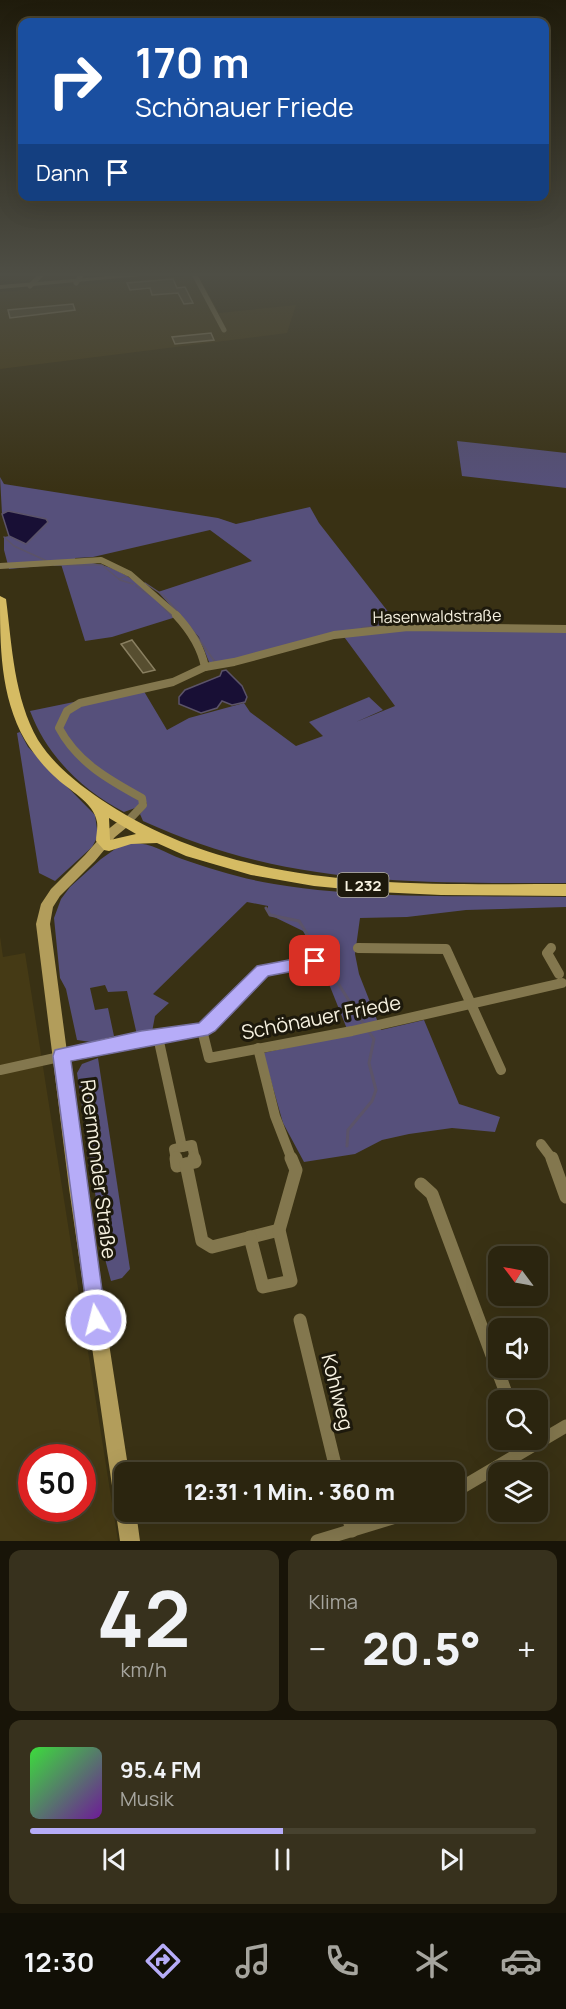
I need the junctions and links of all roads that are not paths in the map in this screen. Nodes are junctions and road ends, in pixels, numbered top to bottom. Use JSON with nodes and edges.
{"nodes":[{"id":1,"x":0,"y":566,"type":"edge"},
{"id":2,"x":0,"y":599,"type":"edge"},
{"id":3,"x":566,"y":629,"type":"edge"},
{"id":4,"x":205,"y":667,"type":"junction"},
{"id":5,"x":95,"y":803,"type":"junction"},
{"id":6,"x":126,"y":823,"type":"junction"},
{"id":7,"x":159,"y":839,"type":"junction"},
{"id":8,"x":106,"y":844,"type":"junction"},
{"id":9,"x":566,"y":890,"type":"edge"},
{"id":10,"x":358,"y":948,"type":"dead end"},
{"id":11,"x":551,"y":948,"type":"dead end"},
{"id":12,"x":315,"y":961,"type":"dead end"},
{"id":13,"x":470,"y":1005,"type":"junction"},
{"id":14,"x":202,"y":1030,"type":"junction"},
{"id":15,"x":158,"y":1037,"type":"junction"},
{"id":16,"x":258,"y":1048,"type":"junction"},
{"id":17,"x":62,"y":1056,"type":"junction"},
{"id":18,"x":0,"y":1070,"type":"edge"},
{"id":19,"x":501,"y":1070,"type":"dead end"},
{"id":20,"x":541,"y":1144,"type":"dead end"},
{"id":21,"x":422,"y":1184,"type":"dead end"},
{"id":22,"x":566,"y":1197,"type":"edge"},
{"id":23,"x":279,"y":1230,"type":"junction"},
{"id":24,"x":250,"y":1237,"type":"junction"},
{"id":25,"x":300,"y":1320,"type":"dead end"},
{"id":26,"x":505,"y":1390,"type":"edge"},
{"id":27,"x":566,"y":1426,"type":"edge"},
{"id":28,"x":548,"y":1434,"type":"edge"},
{"id":29,"x":518,"y":1450,"type":"edge"},
{"id":30,"x":118,"y":1462,"type":"edge"},
{"id":31,"x":334,"y":1462,"type":"edge"},
{"id":32,"x":465,"y":1485,"type":"edge"},
{"id":33,"x":127,"y":1522,"type":"edge"},
{"id":34,"x":349,"y":1522,"type":"edge"},
{"id":35,"x":380,"y":1522,"type":"edge"},
{"id":36,"x":351,"y":1531,"type":"junction"},
{"id":37,"x":130,"y":1541,"type":"edge"},
{"id":38,"x":317,"y":1541,"type":"edge"}],
"edges":[{"from":1,"to":4,"type":"street"},
{"from":2,"to":5,"type":"main road","number":"L 232"},
{"from":3,"to":4,"type":"street","name":"Hasenwaldstraße"},
{"from":4,"to":6,"type":"street","name":"Hasenwaldstraße"},
{"from":5,"to":6,"type":"main road","number":"L 232"},
{"from":5,"to":8,"type":"main road"},
{"from":6,"to":7,"type":"main road","number":"L 232"},
{"from":6,"to":8,"type":"main road","name":"Roermonder Straße"},
{"from":7,"to":8,"type":"main road"},
{"from":7,"to":9,"type":"main road","number":"L 232"},
{"from":8,"to":17,"type":"main road","name":"Roermonder Straße"},
{"from":10,"to":13,"type":"street"},
{"from":11,"to":13,"type":"street","name":"Schönauer Friede"},
{"from":12,"to":14,"type":"street","name":"Schönauer Friede"},
{"from":13,"to":16,"type":"street","name":"Schönauer Friede"},
{"from":13,"to":19,"type":"street"},
{"from":14,"to":15,"type":"street"},
{"from":14,"to":16,"type":"street","name":"Schönauer Friede"},
{"from":15,"to":17,"type":"street"},
{"from":15,"to":24,"type":"street"},
{"from":16,"to":23,"type":"street"},
{"from":17,"to":18,"type":"street"},
{"from":17,"to":30,"type":"main road","name":"Roermonder Straße"},
{"from":20,"to":22,"type":"street"},
{"from":21,"to":26,"type":"street"},
{"from":23,"to":24,"type":"street"},
{"from":23,"to":24,"type":"street"},
{"from":25,"to":31,"type":"street","name":"Kohlweg"},
{"from":27,"to":28,"type":"street"},
{"from":29,"to":32,"type":"street"},
{"from":33,"to":37,"type":"main road"},
{"from":34,"to":36,"type":"street"},
{"from":35,"to":36,"type":"street"},
{"from":36,"to":38,"type":"street"}]}
